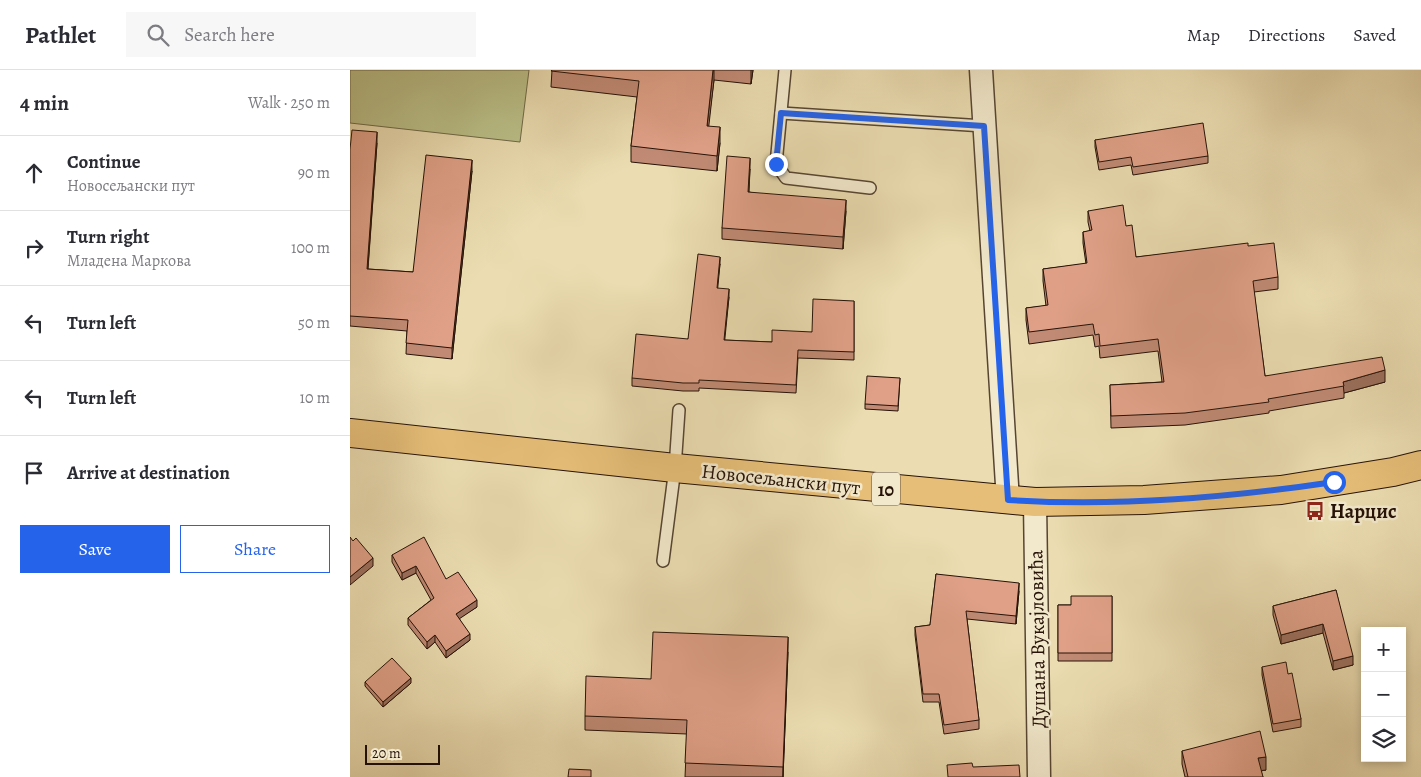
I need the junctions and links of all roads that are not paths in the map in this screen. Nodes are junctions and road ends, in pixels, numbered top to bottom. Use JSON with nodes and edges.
{"nodes":[{"id":1,"x":785,"y":70,"type":"edge"},
{"id":2,"x":981,"y":70,"type":"edge"},
{"id":3,"x":781,"y":113,"type":"junction"},
{"id":4,"x":984,"y":126,"type":"junction"},
{"id":5,"x":870,"y":188,"type":"dead end"},
{"id":6,"x":679,"y":410,"type":"dead end"},
{"id":7,"x":350,"y":433,"type":"edge"},
{"id":8,"x":1421,"y":465,"type":"edge"},
{"id":9,"x":675,"y":468,"type":"junction"},
{"id":10,"x":1022,"y":501,"type":"junction"},
{"id":11,"x":663,"y":561,"type":"dead end"},
{"id":12,"x":1039,"y":777,"type":"edge"}],
"edges":[{"from":1,"to":3,"type":"lane"},
{"from":2,"to":4,"type":"street","name":"Душана Вукајловића"},
{"from":3,"to":4,"type":"lane"},
{"from":3,"to":5,"type":"lane"},
{"from":4,"to":10,"type":"street","name":"Душана Вукајловића"},
{"from":6,"to":9,"type":"lane"},
{"from":7,"to":9,"type":"main road","name":"Новосељански пут","number":"10"},
{"from":8,"to":10,"type":"main road","name":"Новосељански пут","number":"10"},
{"from":9,"to":10,"type":"main road","name":"Новосељански пут","number":"10"},
{"from":9,"to":11,"type":"lane"},
{"from":10,"to":12,"type":"street","name":"Душана Вукајловића"}]}
